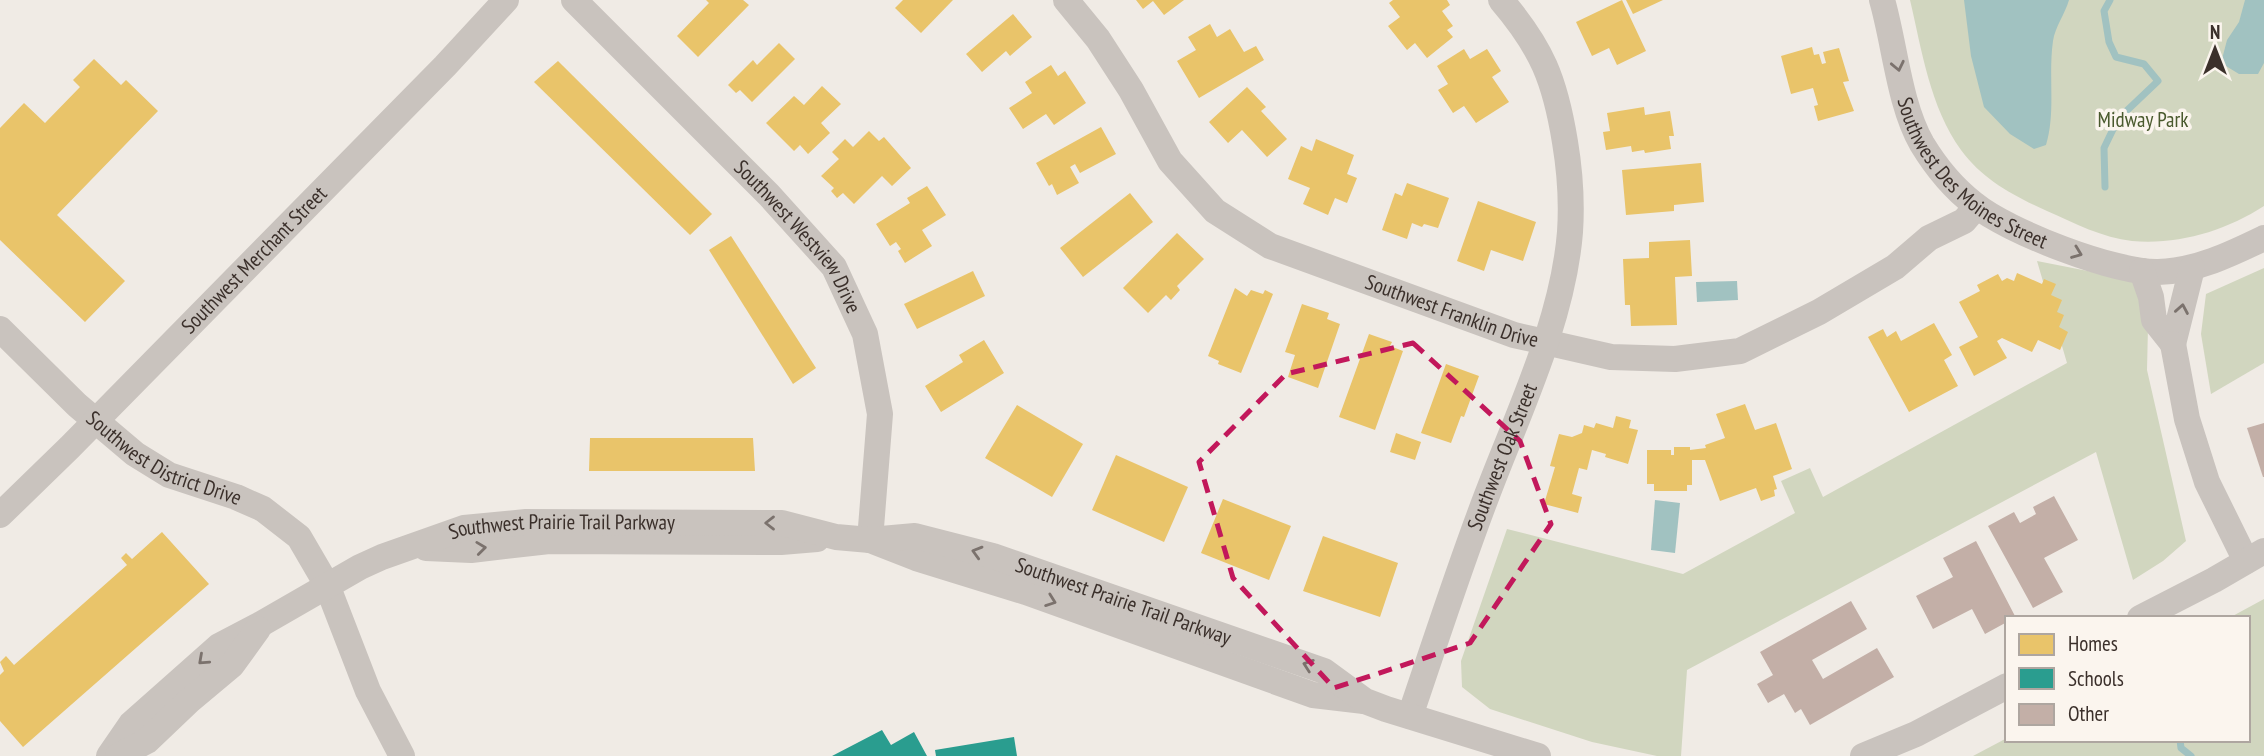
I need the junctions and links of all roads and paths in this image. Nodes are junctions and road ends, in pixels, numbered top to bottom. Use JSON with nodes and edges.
{"nodes":[{"id":1,"x":506,"y":0,"type":"edge"},
{"id":2,"x":574,"y":0,"type":"edge"},
{"id":3,"x":1066,"y":0,"type":"edge"},
{"id":4,"x":1501,"y":0,"type":"edge"},
{"id":5,"x":1882,"y":0,"type":"edge"},
{"id":6,"x":1947,"y":180,"type":"junction"},
{"id":7,"x":1976,"y":206,"type":"junction"},
{"id":8,"x":1929,"y":238,"type":"junction"},
{"id":9,"x":2264,"y":238,"type":"edge"},
{"id":10,"x":2192,"y":268,"type":"junction"},
{"id":11,"x":2142,"y":271,"type":"junction"},
{"id":12,"x":0,"y":328,"type":"edge"},
{"id":13,"x":1544,"y":344,"type":"junction"},
{"id":14,"x":2173,"y":344,"type":"junction"},
{"id":15,"x":94,"y":421,"type":"junction"},
{"id":16,"x":0,"y":515,"type":"edge"},
{"id":17,"x":870,"y":540,"type":"junction"},
{"id":18,"x":2255,"y":556,"type":"edge"},
{"id":19,"x":327,"y":585,"type":"junction"},
{"id":20,"x":2144,"y":616,"type":"edge"},
{"id":21,"x":261,"y":624,"type":"junction"},
{"id":22,"x":2005,"y":687,"type":"edge"},
{"id":23,"x":1410,"y":716,"type":"junction"},
{"id":24,"x":109,"y":756,"type":"edge"},
{"id":25,"x":118,"y":756,"type":"edge"},
{"id":26,"x":402,"y":756,"type":"edge"},
{"id":27,"x":1538,"y":756,"type":"edge"},
{"id":28,"x":1863,"y":756,"type":"edge"}],
"edges":[{"from":1,"to":15,"type":"street","name":"Southwest Merchant Street"},
{"from":2,"to":17,"type":"street","name":"Southwest Westview Drive"},
{"from":3,"to":13,"type":"street","name":"Southwest Franklin Drive"},
{"from":4,"to":13,"type":"street","name":"Southwest Oak Street"},
{"from":5,"to":6,"type":"street","name":"Southwest Des Moines Street","one_way":true},
{"from":6,"to":7,"type":"street","name":"Southwest Des Moines Street"},
{"from":6,"to":8,"type":"street","name":"Southwest Franklin Drive"},
{"from":7,"to":8,"type":"street","name":"Southwest Franklin Drive"},
{"from":7,"to":11,"type":"street","name":"Southwest Des Moines Street","one_way":true},
{"from":8,"to":13,"type":"street","name":"Southwest Franklin Drive"},
{"from":9,"to":10,"type":"street","name":"Southwest Des Moines Street"},
{"from":10,"to":11,"type":"street","name":"Southwest Des Moines Street"},
{"from":14,"to":10,"type":"street","one_way":true},
{"from":11,"to":14,"type":"street"},
{"from":12,"to":15,"type":"street","name":"Southwest District Drive"},
{"from":13,"to":23,"type":"street","name":"Southwest Oak Street"},
{"from":14,"to":18,"type":"street"},
{"from":15,"to":16,"type":"street","name":"Southwest Merchant Street"},
{"from":15,"to":19,"type":"street","name":"Southwest District Drive"},
{"from":17,"to":19,"type":"street","name":"Southwest Prairie Trail Parkway"},
{"from":17,"to":23,"type":"street","name":"Southwest Prairie Trail Parkway"},
{"from":18,"to":20,"type":"street"},
{"from":19,"to":21,"type":"street","name":"Southwest Prairie Trail Parkway"},
{"from":19,"to":26,"type":"street","name":"Southwest District Drive"},
{"from":21,"to":24,"type":"street","name":"Southwest Prairie Trail Parkway","one_way":true},
{"from":21,"to":25,"type":"street","name":"Southwest Prairie Trail Parkway"},
{"from":22,"to":28,"type":"street"},
{"from":23,"to":27,"type":"street","name":"Southwest Prairie Trail Parkway"}]}
